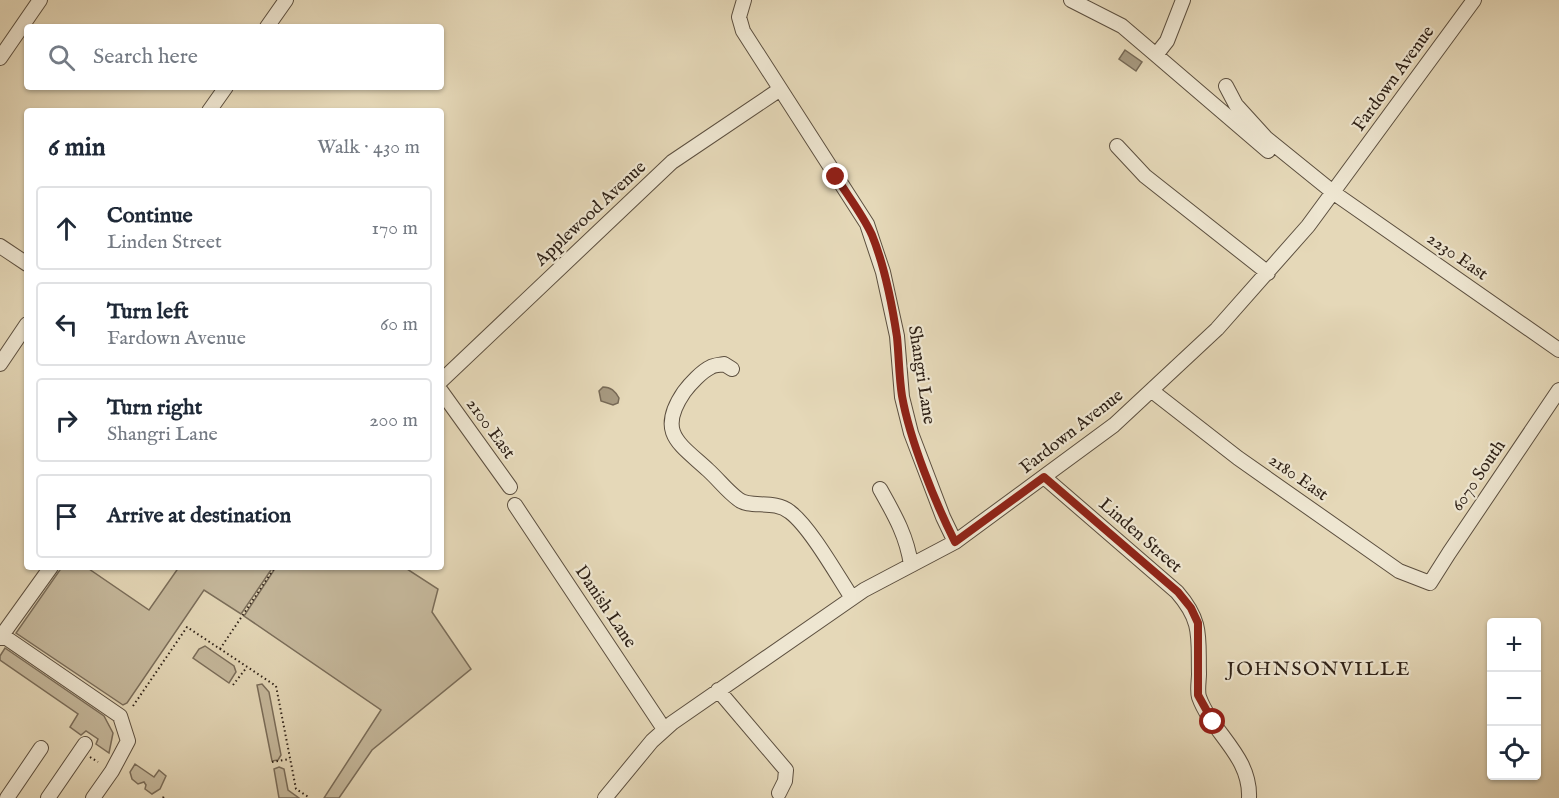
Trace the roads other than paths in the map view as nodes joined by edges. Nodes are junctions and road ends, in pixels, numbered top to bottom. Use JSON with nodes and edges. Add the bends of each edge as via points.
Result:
{"nodes":[{"id":1,"x":40,"y":0,"type":"edge"},
{"id":2,"x":286,"y":0,"type":"edge"},
{"id":3,"x":744,"y":0,"type":"edge"},
{"id":4,"x":1071,"y":0,"type":"edge"},
{"id":5,"x":1183,"y":0,"type":"edge"},
{"id":6,"x":1474,"y":0,"type":"edge"},
{"id":7,"x":269,"y":24,"type":"edge"},
{"id":8,"x":1156,"y":55,"type":"junction"},
{"id":9,"x":0,"y":58,"type":"edge"},
{"id":10,"x":1226,"y":86,"type":"dead end"},
{"id":11,"x":224,"y":90,"type":"edge"},
{"id":12,"x":779,"y":90,"type":"junction"},
{"id":13,"x":211,"y":108,"type":"edge"},
{"id":14,"x":1117,"y":146,"type":"dead end"},
{"id":15,"x":1331,"y":197,"type":"junction"},
{"id":16,"x":0,"y":246,"type":"edge"},
{"id":17,"x":24,"y":262,"type":"edge"},
{"id":18,"x":1268,"y":273,"type":"junction"},
{"id":19,"x":24,"y":328,"type":"edge"},
{"id":20,"x":1559,"y":350,"type":"edge"},
{"id":21,"x":0,"y":364,"type":"edge"},
{"id":22,"x":732,"y":369,"type":"dead end"},
{"id":23,"x":444,"y":378,"type":"edge"},
{"id":24,"x":1559,"y":390,"type":"edge"},
{"id":25,"x":1152,"y":391,"type":"junction"},
{"id":26,"x":444,"y":395,"type":"edge"},
{"id":27,"x":1044,"y":477,"type":"junction"},
{"id":28,"x":510,"y":487,"type":"dead end"},
{"id":29,"x":880,"y":489,"type":"dead end"},
{"id":30,"x":515,"y":505,"type":"dead end"},
{"id":31,"x":955,"y":542,"type":"junction"},
{"id":32,"x":911,"y":565,"type":"junction"},
{"id":33,"x":49,"y":570,"type":"edge"},
{"id":34,"x":1431,"y":584,"type":"joint"},
{"id":35,"x":852,"y":598,"type":"junction"},
{"id":36,"x":1,"y":637,"type":"edge"},
{"id":37,"x":718,"y":690,"type":"junction"},
{"id":38,"x":664,"y":729,"type":"junction"},
{"id":39,"x":85,"y":744,"type":"dead end"},
{"id":40,"x":41,"y":748,"type":"dead end"},
{"id":41,"x":779,"y":793,"type":"dead end"},
{"id":42,"x":8,"y":798,"type":"edge"},
{"id":43,"x":48,"y":798,"type":"edge"},
{"id":44,"x":93,"y":798,"type":"edge"},
{"id":45,"x":604,"y":798,"type":"edge"},
{"id":46,"x":1249,"y":798,"type":"edge"}],
"edges":[{"from":1,"to":9,"type":"street"},
{"from":2,"to":7,"type":"street"},
{"from":3,"to":12,"type":"street","name":"Shangri Lane","via":[[739,17],[742,31]]},
{"from":4,"to":8,"type":"street","via":[[1122,26]]},
{"from":5,"to":8,"type":"street","via":[[1167,41]]},
{"from":6,"to":15,"type":"street","name":"Fardown Avenue"},
{"from":8,"to":15,"type":"street","via":[[1225,116]]},
{"from":10,"to":15,"type":"street","via":[[1236,105],[1266,138]]},
{"from":11,"to":13,"type":"street"},
{"from":12,"to":23,"type":"street","name":"Applewood Avenue","via":[[672,162]]},
{"from":12,"to":31,"type":"street","name":"Shangri Lane","via":[[873,237],[897,336],[902,397]]},
{"from":14,"to":18,"type":"street","via":[[1145,176]]},
{"from":15,"to":18,"type":"street","name":"Fardown Avenue"},
{"from":15,"to":20,"type":"street","name":"2230 East"},
{"from":16,"to":17,"type":"street"},
{"from":18,"to":25,"type":"street","name":"Fardown Avenue"},
{"from":19,"to":21,"type":"street"},
{"from":22,"to":35,"type":"street","via":[[724,364],[711,366],[687,387],[676,404],[674,438],[740,502],[776,505],[795,516]]},
{"from":24,"to":34,"type":"street","name":"6070 South"},
{"from":25,"to":27,"type":"street","name":"Fardown Avenue"},
{"from":25,"to":34,"type":"street","name":"2180 East","via":[[1238,458],[1399,571]]},
{"from":26,"to":28,"type":"street","name":"2100 East"},
{"from":27,"to":31,"type":"street","name":"Fardown Avenue"},
{"from":27,"to":46,"type":"street","name":"Linden Street","via":[[1178,592],[1191,608],[1198,623],[1198,695],[1244,767]]},
{"from":29,"to":32,"type":"street","via":[[908,544]]},
{"from":30,"to":38,"type":"street","name":"Danish Lane"},
{"from":31,"to":32,"type":"street","name":"Fardown Avenue"},
{"from":32,"to":35,"type":"street","name":"Fardown Avenue"},
{"from":33,"to":36,"type":"street"},
{"from":35,"to":37,"type":"street","name":"Fardown Avenue"},
{"from":36,"to":44,"type":"street","via":[[120,716],[128,741]]},
{"from":37,"to":38,"type":"street","name":"Fardown Avenue"},
{"from":37,"to":41,"type":"street","via":[[786,770]]},
{"from":38,"to":45,"type":"street","name":"Fardown Avenue"},
{"from":39,"to":43,"type":"street"},
{"from":40,"to":42,"type":"street"}]}
